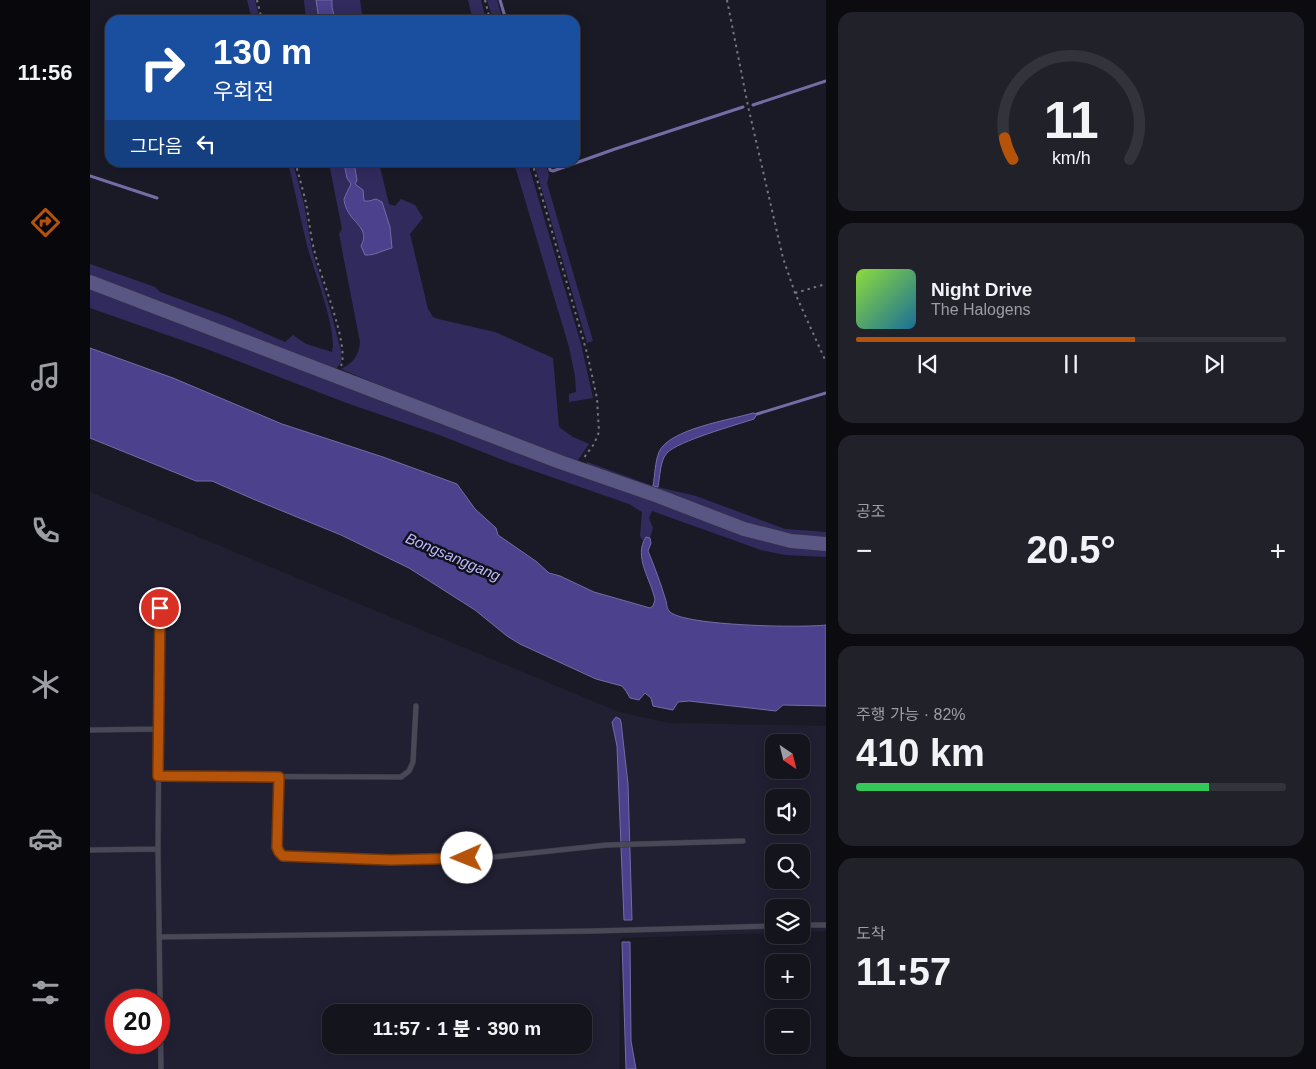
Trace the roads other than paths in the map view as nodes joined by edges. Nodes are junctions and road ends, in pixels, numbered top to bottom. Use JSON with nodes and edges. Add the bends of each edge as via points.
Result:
{"nodes":[{"id":1,"x":90,"y":282,"type":"edge"},
{"id":2,"x":826,"y":544,"type":"edge"},
{"id":3,"x":160,"y":608,"type":"dead end"},
{"id":4,"x":416,"y":706,"type":"dead end"},
{"id":5,"x":159,"y":729,"type":"junction"},
{"id":6,"x":90,"y":730,"type":"edge"},
{"id":7,"x":158,"y":776,"type":"junction"},
{"id":8,"x":279,"y":777,"type":"junction"},
{"id":9,"x":743,"y":840,"type":"dead end"},
{"id":10,"x":158,"y":849,"type":"junction"},
{"id":11,"x":90,"y":850,"type":"edge"},
{"id":12,"x":810,"y":925,"type":"edge"},
{"id":13,"x":826,"y":925,"type":"edge"},
{"id":14,"x":765,"y":926,"type":"edge"},
{"id":15,"x":159,"y":937,"type":"junction"},
{"id":16,"x":161,"y":1069,"type":"edge"}],
"edges":[{"from":1,"to":2,"type":"main road","via":[[744,528],[791,541]]},
{"from":3,"to":5,"type":"lane"},
{"from":4,"to":8,"type":"lane","via":[[413,762],[401,778]]},
{"from":5,"to":6,"type":"lane"},
{"from":5,"to":7,"type":"lane"},
{"from":7,"to":8,"type":"lane"},
{"from":7,"to":10,"type":"lane"},
{"from":8,"to":9,"type":"lane","via":[[277,847],[283,856],[391,860],[486,858],[607,845]]},
{"from":10,"to":11,"type":"lane"},
{"from":10,"to":15,"type":"lane"},
{"from":12,"to":13,"type":"lane"},
{"from":14,"to":15,"type":"lane"},
{"from":15,"to":16,"type":"lane"}]}
